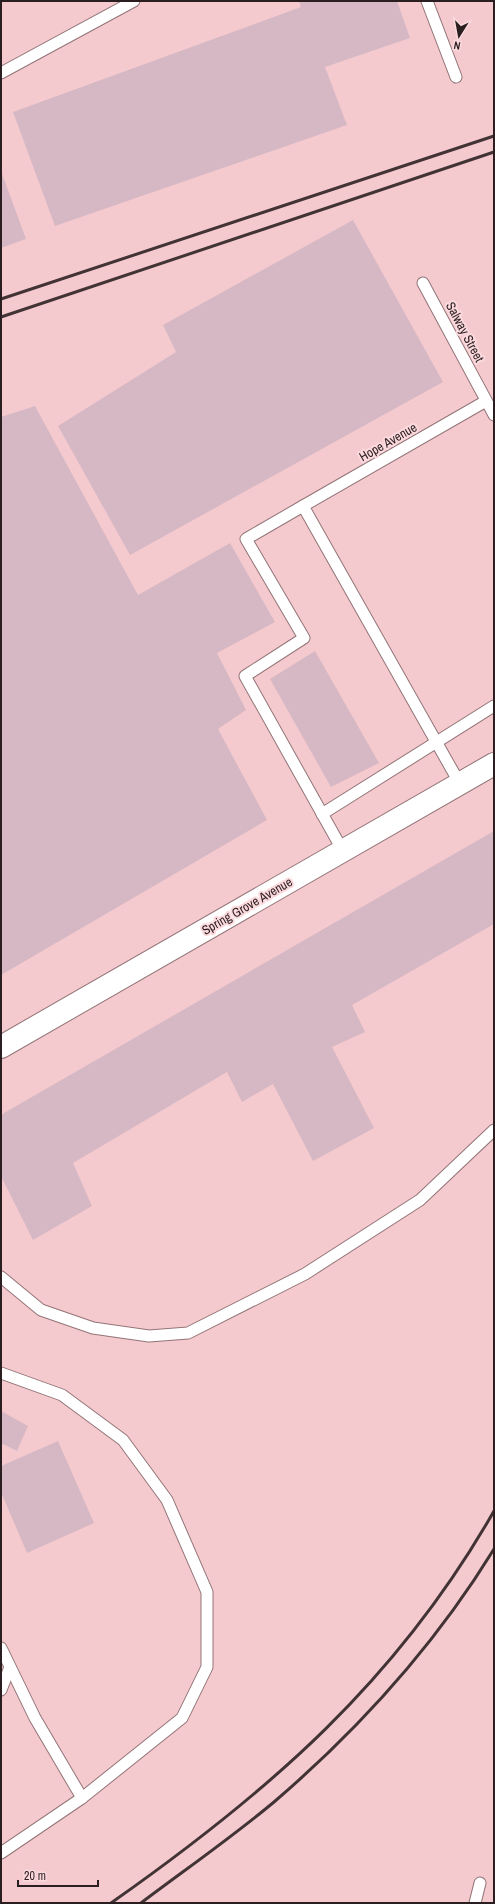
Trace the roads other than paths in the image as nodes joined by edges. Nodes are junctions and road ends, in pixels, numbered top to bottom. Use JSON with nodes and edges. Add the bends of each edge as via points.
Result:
{"nodes":[{"id":1,"x":134,"y":1,"type":"edge"},
{"id":2,"x":427,"y":1,"type":"edge"},
{"id":3,"x":1,"y":73,"type":"edge"},
{"id":4,"x":456,"y":77,"type":"dead end"},
{"id":5,"x":423,"y":283,"type":"dead end"},
{"id":6,"x":486,"y":401,"type":"junction"},
{"id":7,"x":494,"y":415,"type":"edge"},
{"id":8,"x":303,"y":506,"type":"junction"},
{"id":9,"x":494,"y":706,"type":"edge"},
{"id":10,"x":438,"y":742,"type":"junction"},
{"id":11,"x":494,"y":764,"type":"edge"},
{"id":12,"x":460,"y":784,"type":"junction"},
{"id":13,"x":322,"y":814,"type":"junction"},
{"id":14,"x":343,"y":851,"type":"junction"},
{"id":15,"x":1,"y":1047,"type":"edge"},
{"id":16,"x":494,"y":1130,"type":"edge"},
{"id":17,"x":1,"y":1277,"type":"edge"},
{"id":18,"x":1,"y":1373,"type":"edge"},
{"id":19,"x":1,"y":1648,"type":"edge"},
{"id":20,"x":10,"y":1667,"type":"junction"},
{"id":21,"x":1,"y":1690,"type":"edge"},
{"id":22,"x":82,"y":1798,"type":"junction"},
{"id":23,"x":1,"y":1852,"type":"edge"},
{"id":24,"x":480,"y":1883,"type":"dead end"},
{"id":25,"x":475,"y":1903,"type":"edge"}],
"edges":[{"from":1,"to":3,"type":"lane"},
{"from":2,"to":4,"type":"lane"},
{"from":5,"to":6,"type":"lane","name":"Salway Street"},
{"from":6,"to":7,"type":"lane","name":"Salway Street"},
{"from":6,"to":8,"type":"lane","name":"Hope Avenue"},
{"from":8,"to":10,"type":"lane"},
{"from":8,"to":13,"type":"lane","name":"Hope Avenue","via":[[246,539],[304,638],[245,676]]},
{"from":9,"to":10,"type":"lane"},
{"from":10,"to":12,"type":"lane"},
{"from":10,"to":13,"type":"lane"},
{"from":11,"to":12,"type":"main road","name":"Spring Grove Avenue"},
{"from":12,"to":14,"type":"main road","name":"Spring Grove Avenue"},
{"from":13,"to":14,"type":"lane"},
{"from":14,"to":15,"type":"main road","name":"Spring Grove Avenue"},
{"from":16,"to":17,"type":"lane","via":[[420,1200],[305,1274],[188,1333],[149,1336],[93,1328],[40,1310]]},
{"from":18,"to":22,"type":"lane","via":[[62,1395],[124,1440],[167,1500],[207,1592],[207,1667],[182,1718]]},
{"from":19,"to":20,"type":"lane"},
{"from":20,"to":21,"type":"lane"},
{"from":20,"to":22,"type":"lane","via":[[35,1718]]},
{"from":22,"to":23,"type":"lane"},
{"from":24,"to":25,"type":"lane"}]}
